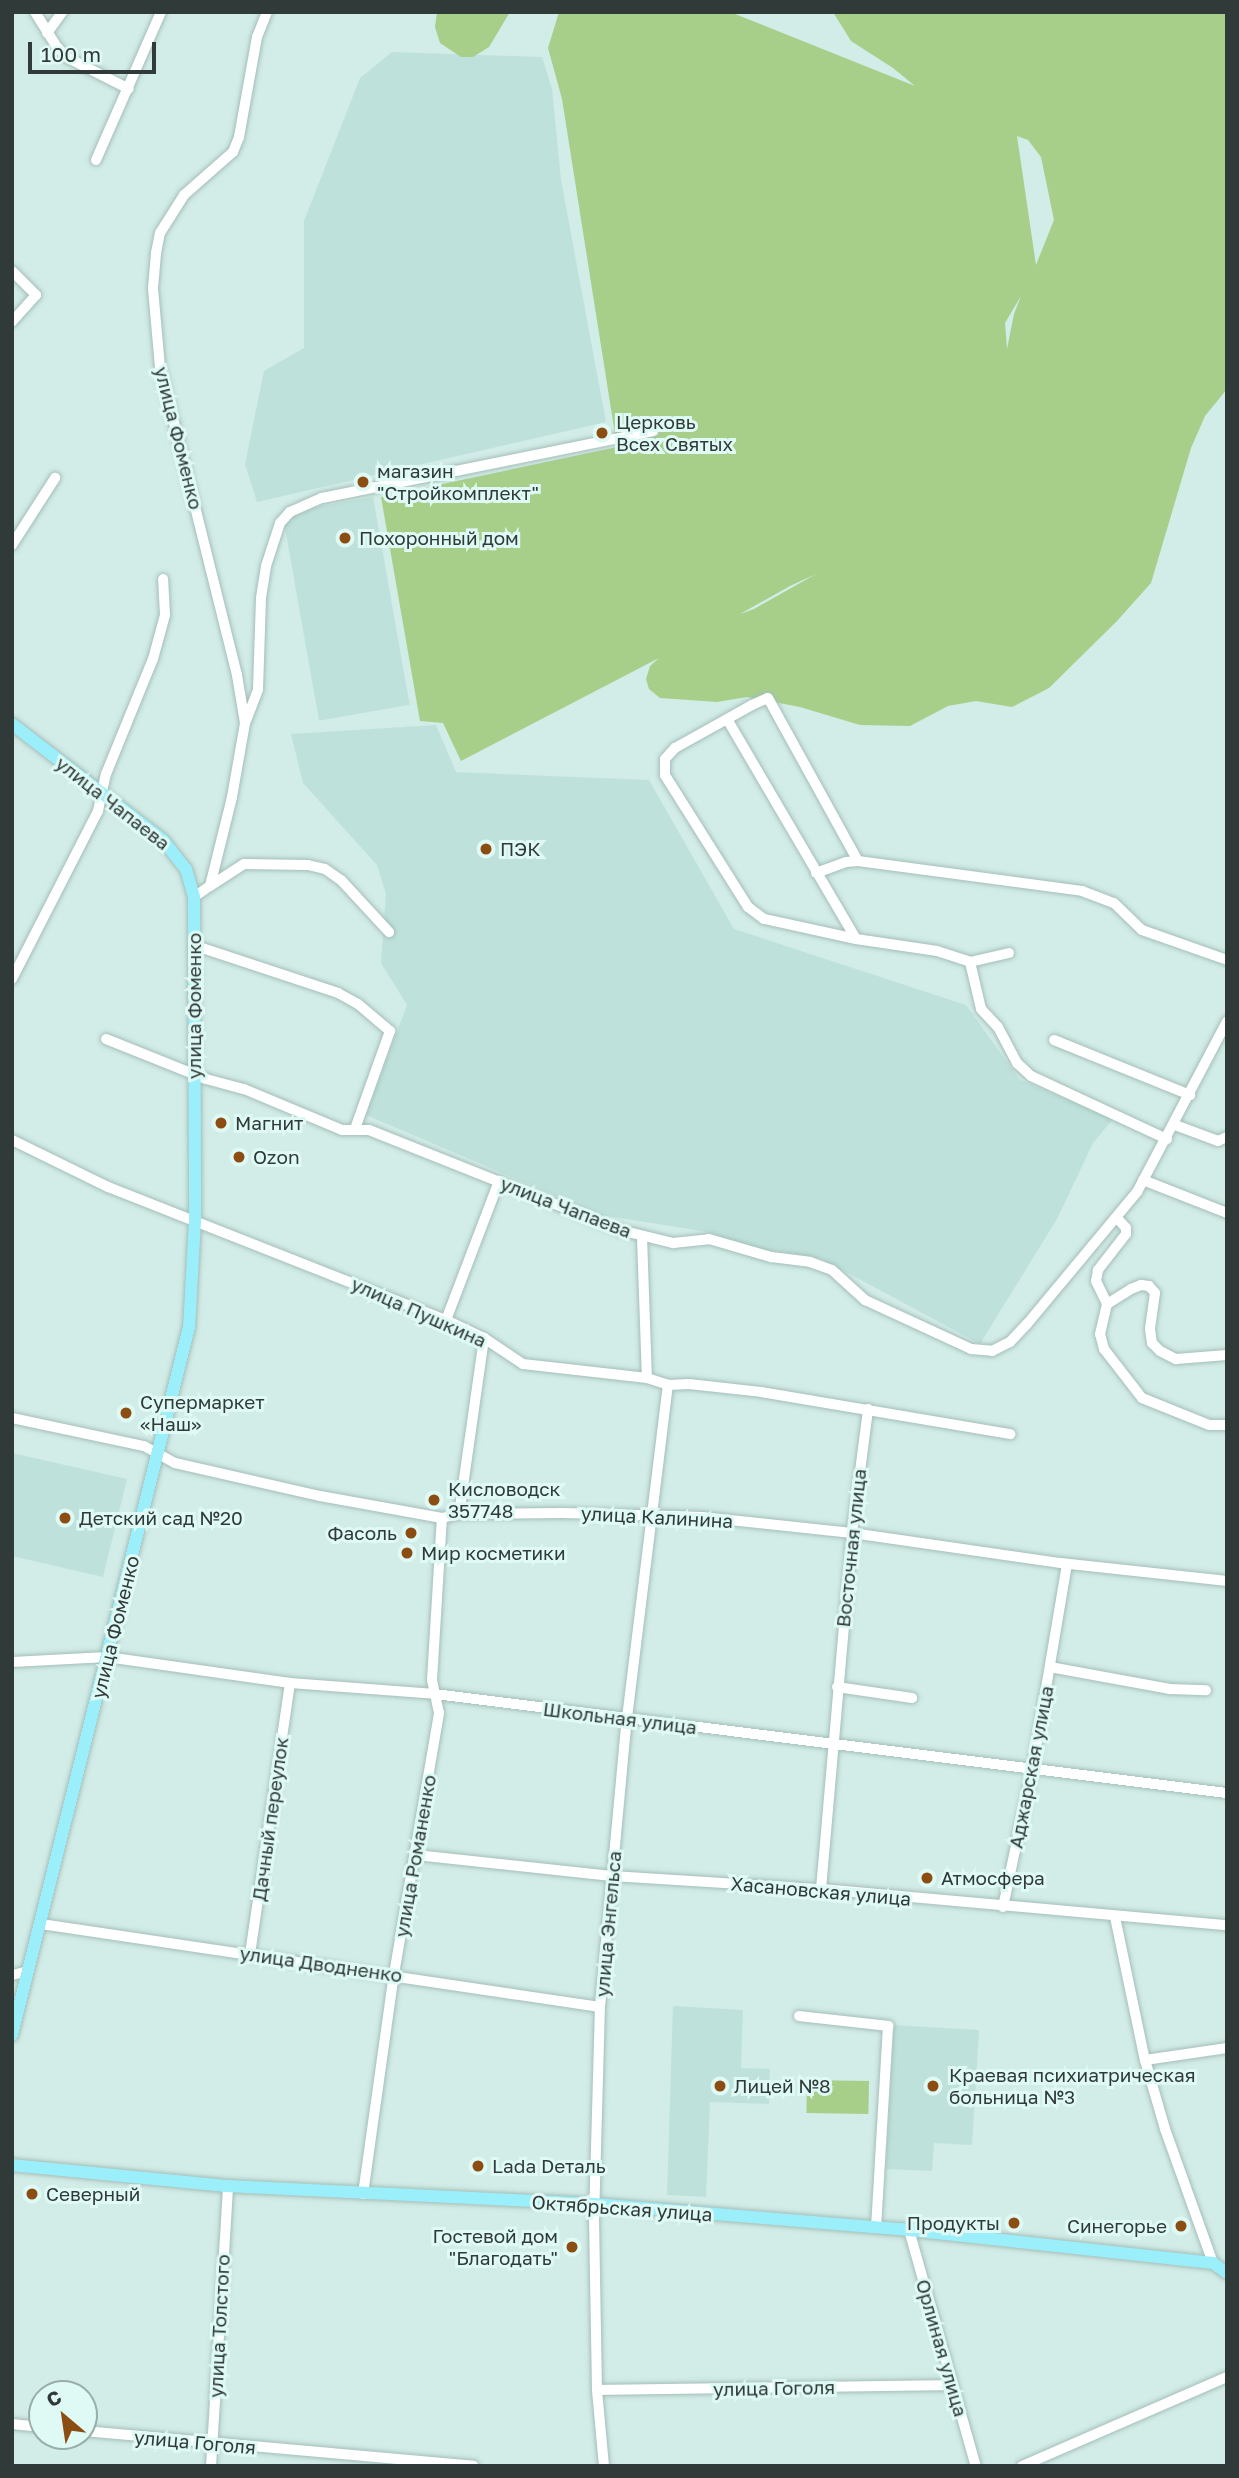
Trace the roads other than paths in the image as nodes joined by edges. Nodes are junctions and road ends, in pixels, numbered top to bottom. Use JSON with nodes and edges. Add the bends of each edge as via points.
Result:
{"nodes":[{"id":1,"x":35,"y":12,"type":"edge"},
{"id":2,"x":62,"y":12,"type":"edge"},
{"id":3,"x":161,"y":12,"type":"edge"},
{"id":4,"x":267,"y":12,"type":"edge"},
{"id":5,"x":47,"y":33,"type":"junction"},
{"id":6,"x":129,"y":89,"type":"junction"},
{"id":7,"x":96,"y":160,"type":"dead end"},
{"id":8,"x":12,"y":271,"type":"edge"},
{"id":9,"x":12,"y":321,"type":"edge"},
{"id":10,"x":653,"y":431,"type":"dead end"},
{"id":11,"x":55,"y":478,"type":"dead end"},
{"id":12,"x":12,"y":545,"type":"edge"},
{"id":13,"x":163,"y":579,"type":"dead end"},
{"id":14,"x":727,"y":719,"type":"junction"},
{"id":15,"x":245,"y":723,"type":"junction"},
{"id":16,"x":12,"y":724,"type":"edge"},
{"id":17,"x":102,"y":792,"type":"junction"},
{"id":18,"x":858,"y":861,"type":"junction"},
{"id":19,"x":816,"y":873,"type":"junction"},
{"id":20,"x":209,"y":886,"type":"junction"},
{"id":21,"x":194,"y":897,"type":"junction"},
{"id":22,"x":389,"y":932,"type":"dead end"},
{"id":23,"x":856,"y":939,"type":"junction"},
{"id":24,"x":193,"y":945,"type":"junction"},
{"id":25,"x":1009,"y":953,"type":"dead end"},
{"id":26,"x":1227,"y":960,"type":"edge"},
{"id":27,"x":970,"y":962,"type":"junction"},
{"id":28,"x":12,"y":979,"type":"edge"},
{"id":29,"x":1227,"y":1021,"type":"edge"},
{"id":30,"x":106,"y":1039,"type":"dead end"},
{"id":31,"x":1054,"y":1040,"type":"dead end"},
{"id":32,"x":193,"y":1074,"type":"junction"},
{"id":33,"x":1190,"y":1095,"type":"junction"},
{"id":34,"x":1175,"y":1125,"type":"junction"},
{"id":35,"x":355,"y":1129,"type":"junction"},
{"id":36,"x":1227,"y":1137,"type":"edge"},
{"id":37,"x":1167,"y":1139,"type":"junction"},
{"id":38,"x":12,"y":1140,"type":"edge"},
{"id":39,"x":499,"y":1181,"type":"junction"},
{"id":40,"x":1143,"y":1181,"type":"junction"},
{"id":41,"x":1227,"y":1213,"type":"edge"},
{"id":42,"x":1117,"y":1218,"type":"junction"},
{"id":43,"x":195,"y":1221,"type":"junction"},
{"id":44,"x":642,"y":1237,"type":"junction"},
{"id":45,"x":1107,"y":1304,"type":"junction"},
{"id":46,"x":446,"y":1320,"type":"junction"},
{"id":47,"x":484,"y":1338,"type":"junction"},
{"id":48,"x":1227,"y":1355,"type":"edge"},
{"id":49,"x":647,"y":1378,"type":"junction"},
{"id":50,"x":668,"y":1385,"type":"junction"},
{"id":51,"x":868,"y":1409,"type":"junction"},
{"id":52,"x":12,"y":1418,"type":"edge"},
{"id":53,"x":1227,"y":1425,"type":"edge"},
{"id":54,"x":1010,"y":1434,"type":"dead end"},
{"id":55,"x":159,"y":1455,"type":"junction"},
{"id":56,"x":459,"y":1514,"type":"junction"},
{"id":57,"x":652,"y":1514,"type":"junction"},
{"id":58,"x":442,"y":1518,"type":"junction"},
{"id":59,"x":852,"y":1533,"type":"junction"},
{"id":60,"x":1067,"y":1564,"type":"junction"},
{"id":61,"x":1227,"y":1581,"type":"edge"},
{"id":62,"x":107,"y":1657,"type":"junction"},
{"id":63,"x":12,"y":1662,"type":"edge"},
{"id":64,"x":1050,"y":1667,"type":"junction"},
{"id":65,"x":290,"y":1683,"type":"junction"},
{"id":66,"x":837,"y":1687,"type":"junction"},
{"id":67,"x":1206,"y":1690,"type":"dead end"},
{"id":68,"x":435,"y":1694,"type":"junction"},
{"id":69,"x":912,"y":1698,"type":"dead end"},
{"id":70,"x":627,"y":1718,"type":"junction"},
{"id":71,"x":831,"y":1745,"type":"junction"},
{"id":72,"x":1032,"y":1771,"type":"junction"},
{"id":73,"x":1227,"y":1793,"type":"edge"},
{"id":74,"x":416,"y":1855,"type":"junction"},
{"id":75,"x":612,"y":1876,"type":"junction"},
{"id":76,"x":821,"y":1889,"type":"junction"},
{"id":77,"x":1003,"y":1907,"type":"junction"},
{"id":78,"x":1115,"y":1917,"type":"junction"},
{"id":79,"x":41,"y":1924,"type":"junction"},
{"id":80,"x":1227,"y":1925,"type":"edge"},
{"id":81,"x":250,"y":1955,"type":"junction"},
{"id":82,"x":29,"y":1971,"type":"junction"},
{"id":83,"x":12,"y":1975,"type":"edge"},
{"id":84,"x":394,"y":1975,"type":"junction"},
{"id":85,"x":600,"y":2007,"type":"junction"},
{"id":86,"x":799,"y":2016,"type":"dead end"},
{"id":87,"x":12,"y":2035,"type":"edge"},
{"id":88,"x":1227,"y":2048,"type":"edge"},
{"id":89,"x":1145,"y":2060,"type":"junction"},
{"id":90,"x":12,"y":2165,"type":"edge"},
{"id":91,"x":228,"y":2186,"type":"junction"},
{"id":92,"x":363,"y":2194,"type":"junction"},
{"id":93,"x":594,"y":2204,"type":"junction"},
{"id":94,"x":876,"y":2227,"type":"junction"},
{"id":95,"x":909,"y":2230,"type":"junction"},
{"id":96,"x":1213,"y":2263,"type":"junction"},
{"id":97,"x":1227,"y":2273,"type":"edge"},
{"id":98,"x":1227,"y":2377,"type":"edge"},
{"id":99,"x":952,"y":2385,"type":"junction"},
{"id":100,"x":597,"y":2390,"type":"junction"},
{"id":101,"x":98,"y":2432,"type":"edge"},
{"id":102,"x":212,"y":2444,"type":"junction"},
{"id":103,"x":211,"y":2466,"type":"edge"},
{"id":104,"x":473,"y":2466,"type":"edge"},
{"id":105,"x":604,"y":2466,"type":"edge"},
{"id":106,"x":976,"y":2466,"type":"edge"},
{"id":107,"x":1022,"y":2466,"type":"edge"}],
"edges":[{"from":1,"to":5,"type":"street"},
{"from":2,"to":5,"type":"street"},
{"from":3,"to":6,"type":"street"},
{"from":4,"to":15,"type":"street","name":"улица Фоменко","via":[[257,37],[233,152],[184,195],[170,214],[158,243],[153,288],[160,367]]},
{"from":5,"to":6,"type":"street","via":[[68,58]]},
{"from":6,"to":7,"type":"street"},
{"from":8,"to":9,"type":"street","via":[[36,295]]},
{"from":10,"to":15,"type":"street","via":[[322,498],[289,512],[280,523],[266,566],[258,689]]},
{"from":11,"to":12,"type":"street"},
{"from":13,"to":17,"type":"street","via":[[165,615],[153,659]]},
{"from":14,"to":18,"type":"street","via":[[768,698]]},
{"from":14,"to":19,"type":"street"},
{"from":14,"to":23,"type":"street","via":[[675,748],[665,759],[665,775],[748,907],[764,919]]},
{"from":15,"to":20,"type":"street","name":"улица Фоменко"},
{"from":16,"to":17,"type":"main road","name":"улица Чапаева"},
{"from":17,"to":21,"type":"main road","name":"улица Чапаева","via":[[176,852]]},
{"from":17,"to":28,"type":"street","via":[[95,816]]},
{"from":18,"to":19,"type":"street"},
{"from":18,"to":26,"type":"street","via":[[1082,891],[1114,903],[1142,930]]},
{"from":19,"to":23,"type":"street"},
{"from":20,"to":21,"type":"street"},
{"from":20,"to":22,"type":"street","via":[[244,863],[325,869]]},
{"from":21,"to":24,"type":"main road","name":"улица Фоменко"},
{"from":23,"to":27,"type":"street","via":[[937,951]]},
{"from":24,"to":32,"type":"main road","name":"улица Фоменко"},
{"from":24,"to":35,"type":"street","via":[[338,993],[390,1031]]},
{"from":25,"to":27,"type":"street"},
{"from":27,"to":37,"type":"street","via":[[981,1009],[1031,1076]]},
{"from":29,"to":33,"type":"street","name":"улица Чапаева"},
{"from":30,"to":32,"type":"street","name":"улица Чапаева"},
{"from":31,"to":33,"type":"street"},
{"from":32,"to":35,"type":"street","name":"улица Чапаева","via":[[342,1130]]},
{"from":32,"to":43,"type":"main road","name":"улица Фоменко"},
{"from":33,"to":34,"type":"street","name":"улица Чапаева"},
{"from":34,"to":36,"type":"street","via":[[1218,1141]]},
{"from":34,"to":37,"type":"street","name":"улица Чапаева"},
{"from":35,"to":39,"type":"street","name":"улица Чапаева","via":[[369,1130]]},
{"from":37,"to":40,"type":"street","name":"улица Чапаева"},
{"from":38,"to":43,"type":"street","name":"улица Пушкина","via":[[108,1187]]},
{"from":39,"to":44,"type":"street","name":"улица Чапаева"},
{"from":39,"to":46,"type":"street"},
{"from":40,"to":41,"type":"street"},
{"from":40,"to":42,"type":"street","name":"улица Чапаева"},
{"from":42,"to":44,"type":"street","name":"улица Чапаева","via":[[1027,1324],[992,1352],[971,1349],[865,1300],[832,1270],[810,1262],[771,1257],[709,1239],[673,1243]]},
{"from":42,"to":45,"type":"street","via":[[1126,1234],[1098,1270],[1096,1281]]},
{"from":43,"to":46,"type":"street","name":"улица Пушкина"},
{"from":43,"to":55,"type":"main road","name":"улица Фоменко","via":[[189,1327]]},
{"from":44,"to":49,"type":"street"},
{"from":45,"to":48,"type":"street","via":[[1131,1289],[1149,1286],[1155,1293],[1152,1343],[1160,1351],[1176,1359]]},
{"from":45,"to":53,"type":"street","via":[[1100,1334],[1104,1349],[1142,1398],[1209,1426]]},
{"from":46,"to":47,"type":"street","name":"улица Пушкина"},
{"from":47,"to":49,"type":"street","name":"улица Пушкина","via":[[523,1364]]},
{"from":47,"to":56,"type":"street"},
{"from":49,"to":50,"type":"street","name":"улица Пушкина"},
{"from":50,"to":51,"type":"street","name":"улица Пушкина","via":[[761,1392]]},
{"from":50,"to":57,"type":"street","name":"улица Энгельса"},
{"from":51,"to":54,"type":"street","name":"улица Пушкина"},
{"from":51,"to":59,"type":"street","name":"Восточная улица"},
{"from":52,"to":55,"type":"street","name":"улица Калинина","via":[[144,1446]]},
{"from":55,"to":58,"type":"street","name":"улица Калинина","via":[[174,1463],[320,1496]]},
{"from":55,"to":62,"type":"main road","name":"улица Фоменко"},
{"from":56,"to":57,"type":"street","name":"улица Калинина"},
{"from":56,"to":58,"type":"street","name":"улица Калинина"},
{"from":57,"to":59,"type":"street","name":"улица Калинина"},
{"from":57,"to":70,"type":"street","name":"улица Энгельса"},
{"from":58,"to":68,"type":"street","name":"улица Романенко","via":[[432,1680]]},
{"from":59,"to":60,"type":"street","name":"улица Калинина"},
{"from":59,"to":66,"type":"street","name":"Восточная улица"},
{"from":60,"to":61,"type":"street","name":"улица Калинина"},
{"from":60,"to":64,"type":"street","name":"Аджарская улица"},
{"from":62,"to":63,"type":"street","name":"Школьная улица"},
{"from":62,"to":65,"type":"street","name":"Школьная улица"},
{"from":62,"to":79,"type":"main road","name":"улица Фоменко"},
{"from":64,"to":67,"type":"street","name":"Аджарская улица","via":[[1170,1689]]},
{"from":64,"to":72,"type":"street","name":"Аджарская улица"},
{"from":65,"to":68,"type":"street","name":"Школьная улица"},
{"from":65,"to":81,"type":"street","name":"Дачный переулок"},
{"from":66,"to":69,"type":"street"},
{"from":66,"to":71,"type":"street","name":"Восточная улица"},
{"from":68,"to":70,"type":"street","name":"Школьная улица"},
{"from":68,"to":74,"type":"street","name":"улица Романенко","via":[[439,1713]]},
{"from":70,"to":71,"type":"street","name":"Школьная улица"},
{"from":70,"to":75,"type":"street","name":"улица Энгельса"},
{"from":71,"to":72,"type":"street","name":"Школьная улица"},
{"from":71,"to":76,"type":"street","name":"Восточная улица"},
{"from":72,"to":73,"type":"street","name":"Школьная улица"},
{"from":72,"to":77,"type":"street","name":"Аджарская улица"},
{"from":74,"to":75,"type":"street","name":"Хасановская улица"},
{"from":74,"to":84,"type":"street","name":"улица Романенко"},
{"from":75,"to":76,"type":"street","name":"Хасановская улица"},
{"from":75,"to":85,"type":"street","name":"улица Энгельса"},
{"from":76,"to":77,"type":"street","name":"Хасановская улица"},
{"from":77,"to":78,"type":"street","name":"Хасановская улица"},
{"from":78,"to":80,"type":"street","name":"Хасановская улица"},
{"from":78,"to":89,"type":"street"},
{"from":79,"to":81,"type":"street","name":"улица Дводненко"},
{"from":79,"to":82,"type":"main road","name":"улица Фоменко"},
{"from":81,"to":84,"type":"street","name":"улица Дводненко"},
{"from":82,"to":83,"type":"street"},
{"from":82,"to":87,"type":"main road","name":"улица Фоменко"},
{"from":84,"to":85,"type":"street","name":"улица Дводненко"},
{"from":84,"to":92,"type":"street","name":"улица Романенко"},
{"from":85,"to":93,"type":"street","name":"улица Энгельса"},
{"from":86,"to":94,"type":"street","via":[[888,2026]]},
{"from":88,"to":89,"type":"street"},
{"from":89,"to":96,"type":"street"},
{"from":90,"to":91,"type":"main road","name":"Октябрьская улица"},
{"from":91,"to":92,"type":"main road","name":"Октябрьская улица"},
{"from":91,"to":102,"type":"street","name":"улица Толстого"},
{"from":92,"to":93,"type":"main road","name":"Октябрьская улица"},
{"from":93,"to":94,"type":"main road","name":"Октябрьская улица"},
{"from":93,"to":100,"type":"street","name":"улица Энгельса"},
{"from":94,"to":95,"type":"main road","name":"Октябрьская улица"},
{"from":95,"to":96,"type":"main road","name":"Октябрьская улица"},
{"from":95,"to":99,"type":"street","name":"Орлиная улица"},
{"from":96,"to":97,"type":"main road","name":"Октябрьская улица"},
{"from":98,"to":107,"type":"street"},
{"from":99,"to":100,"type":"street","name":"улица Гоголя"},
{"from":99,"to":106,"type":"street","name":"Орлиная улица"},
{"from":100,"to":105,"type":"street","name":"улица Энгельса"},
{"from":101,"to":102,"type":"street","name":"улица Гоголя"},
{"from":102,"to":103,"type":"street","name":"улица Толстого"},
{"from":102,"to":104,"type":"street","name":"улица Гоголя"}]}
